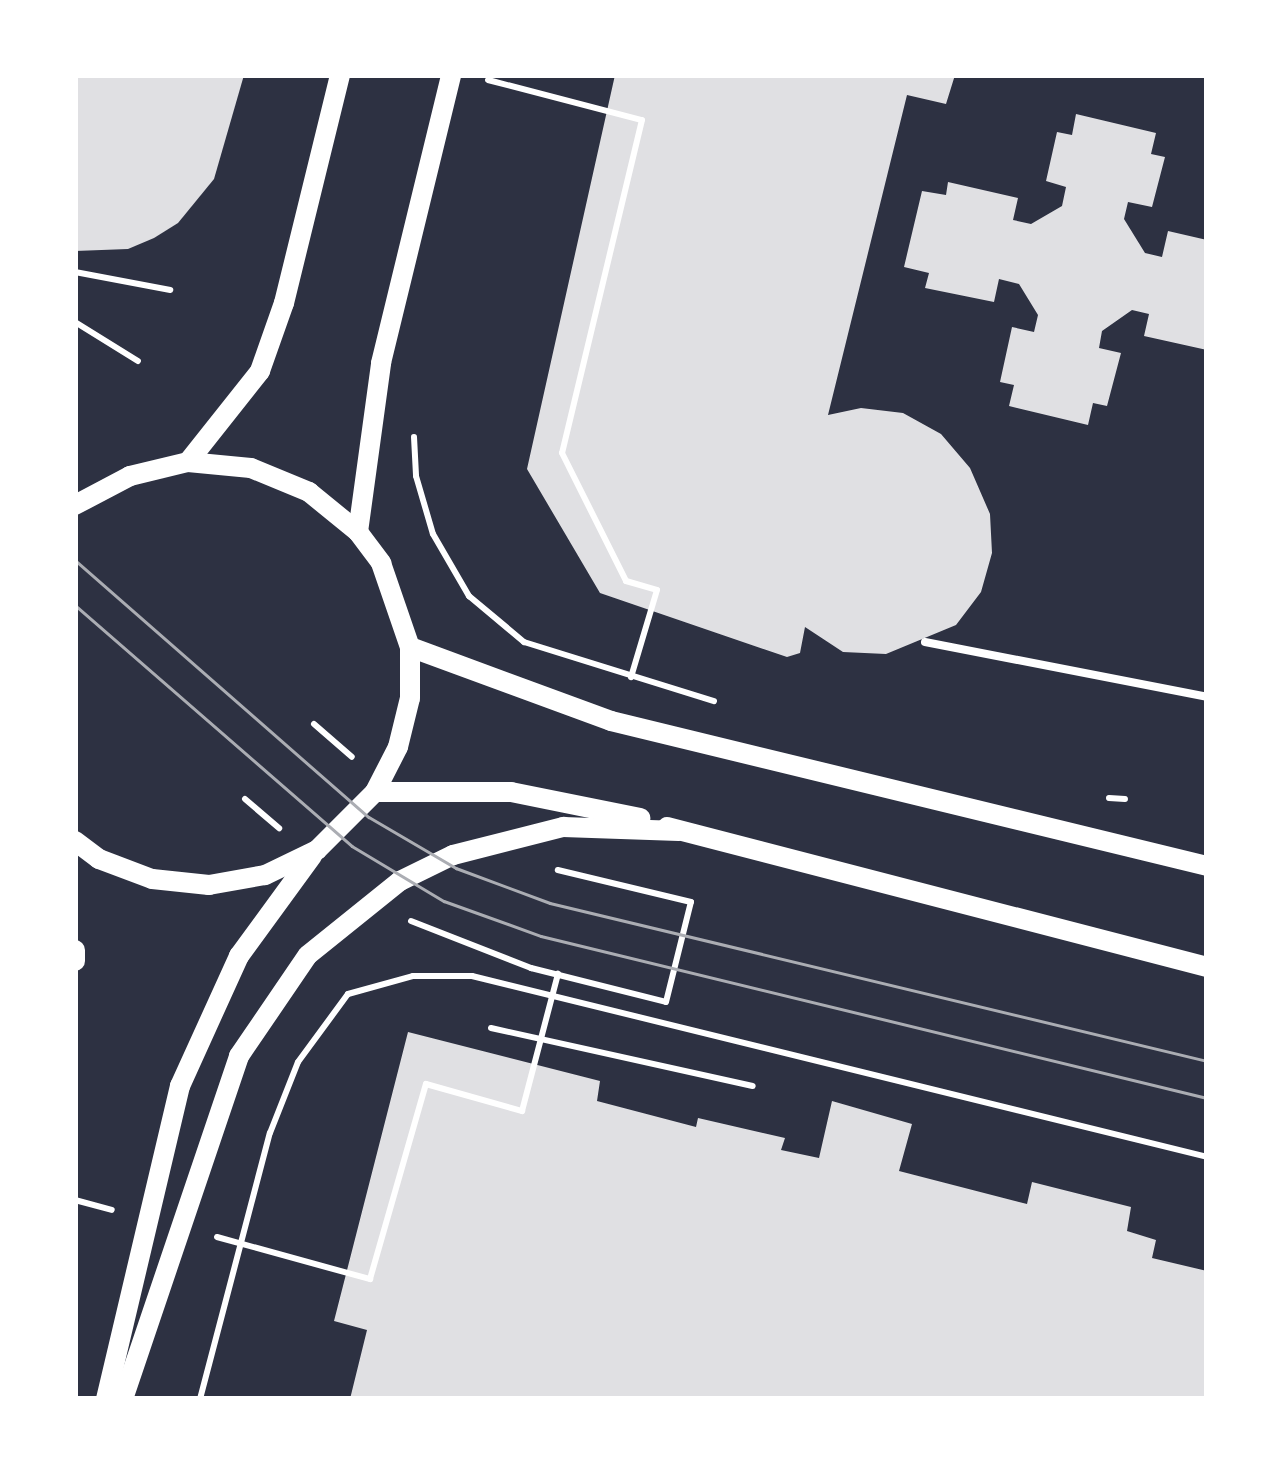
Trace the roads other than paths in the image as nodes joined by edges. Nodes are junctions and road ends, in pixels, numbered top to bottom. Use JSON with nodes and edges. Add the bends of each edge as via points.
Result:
{"nodes":[{"id":1,"x":340,"y":75,"type":"edge"},
{"id":2,"x":451,"y":75,"type":"edge"},
{"id":3,"x":188,"y":462,"type":"junction"},
{"id":4,"x":75,"y":505,"type":"edge"},
{"id":5,"x":358,"y":532,"type":"junction"},
{"id":6,"x":925,"y":642,"type":"dead end"},
{"id":7,"x":410,"y":647,"type":"junction"},
{"id":8,"x":1207,"y":698,"type":"edge"},
{"id":9,"x":375,"y":792,"type":"junction"},
{"id":10,"x":679,"y":830,"type":"junction"},
{"id":11,"x":75,"y":841,"type":"edge"},
{"id":12,"x":316,"y":850,"type":"junction"},
{"id":13,"x":1207,"y":866,"type":"edge"},
{"id":14,"x":75,"y":950,"type":"edge"},
{"id":15,"x":75,"y":961,"type":"edge"},
{"id":16,"x":1207,"y":967,"type":"edge"},
{"id":17,"x":106,"y":1399,"type":"edge"},
{"id":18,"x":124,"y":1399,"type":"edge"}],
"edges":[{"from":1,"to":3,"type":"main road","via":[[284,303],[260,371]]},
{"from":2,"to":5,"type":"main road","via":[[381,364]]},
{"from":3,"to":4,"type":"main road","via":[[130,476]]},
{"from":3,"to":5,"type":"main road","via":[[250,468],[310,492]]},
{"from":5,"to":7,"type":"main road","via":[[399,604]]},
{"from":6,"to":8,"type":"lane"},
{"from":7,"to":9,"type":"main road","via":[[410,698],[398,747]]},
{"from":7,"to":13,"type":"main road","via":[[611,721]]},
{"from":9,"to":10,"type":"main road","via":[[511,792]]},
{"from":9,"to":12,"type":"main road"},
{"from":10,"to":16,"type":"main road"},
{"from":10,"to":18,"type":"main road","via":[[563,827],[452,855],[400,880],[308,956],[239,1056]]},
{"from":11,"to":12,"type":"main road","via":[[99,859],[152,879],[209,885],[265,875]]},
{"from":12,"to":17,"type":"main road","via":[[240,956],[180,1086]]},
{"from":14,"to":15,"type":"main road"}]}
